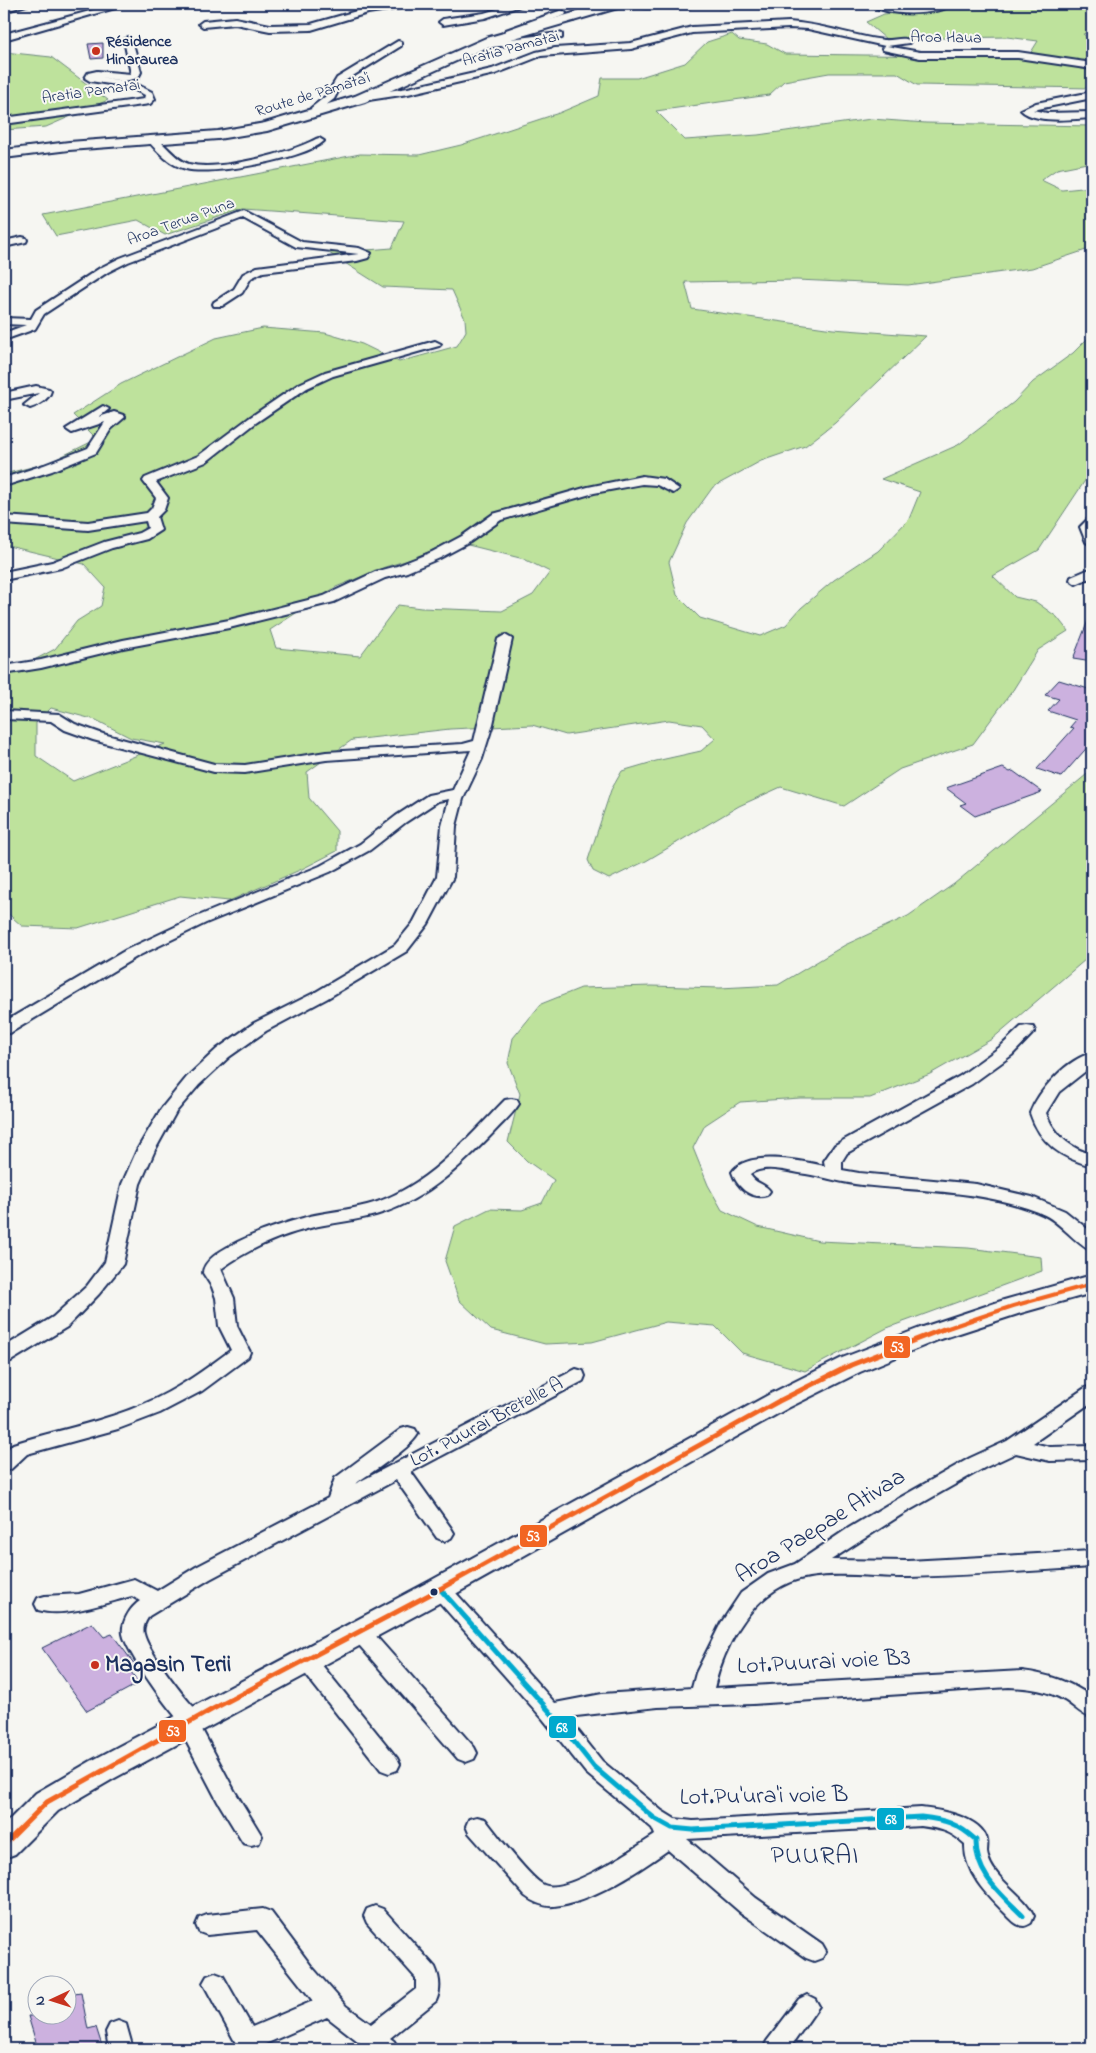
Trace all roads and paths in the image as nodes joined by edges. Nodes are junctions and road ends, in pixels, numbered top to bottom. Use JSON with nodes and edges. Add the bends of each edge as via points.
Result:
{"nodes":[{"id":1,"x":25,"y":4,"type":"edge"},
{"id":2,"x":125,"y":4,"type":"edge"},
{"id":3,"x":408,"y":4,"type":"edge"},
{"id":4,"x":522,"y":4,"type":"edge"},
{"id":5,"x":593,"y":4,"type":"edge"},
{"id":6,"x":617,"y":4,"type":"edge"},
{"id":7,"x":642,"y":4,"type":"edge"},
{"id":8,"x":662,"y":4,"type":"edge"},
{"id":9,"x":690,"y":4,"type":"edge"},
{"id":10,"x":875,"y":4,"type":"edge"},
{"id":11,"x":949,"y":4,"type":"edge"},
{"id":12,"x":4,"y":9,"type":"edge"},
{"id":13,"x":566,"y":16,"type":"junction"},
{"id":14,"x":443,"y":22,"type":"dead end"},
{"id":15,"x":203,"y":24,"type":"dead end"},
{"id":16,"x":530,"y":33,"type":"dead end"},
{"id":17,"x":559,"y":36,"type":"dead end"},
{"id":18,"x":4,"y":37,"type":"edge"},
{"id":19,"x":128,"y":40,"type":"dead end"},
{"id":20,"x":875,"y":41,"type":"junction"},
{"id":21,"x":906,"y":42,"type":"dead end"},
{"id":22,"x":398,"y":44,"type":"dead end"},
{"id":23,"x":481,"y":46,"type":"junction"},
{"id":24,"x":1092,"y":66,"type":"edge"},
{"id":25,"x":1092,"y":95,"type":"edge"},
{"id":26,"x":362,"y":98,"type":"junction"},
{"id":27,"x":316,"y":113,"type":"junction"},
{"id":28,"x":1092,"y":115,"type":"edge"},
{"id":29,"x":4,"y":121,"type":"edge"},
{"id":30,"x":152,"y":140,"type":"junction"},
{"id":31,"x":319,"y":141,"type":"dead end"},
{"id":32,"x":4,"y":154,"type":"edge"},
{"id":33,"x":22,"y":240,"type":"dead end"},
{"id":34,"x":4,"y":244,"type":"edge"},
{"id":35,"x":218,"y":304,"type":"dead end"},
{"id":36,"x":4,"y":321,"type":"edge"},
{"id":37,"x":34,"y":322,"type":"junction"},
{"id":38,"x":4,"y":337,"type":"edge"},
{"id":39,"x":435,"y":344,"type":"dead end"},
{"id":40,"x":4,"y":397,"type":"edge"},
{"id":41,"x":30,"y":405,"type":"dead end"},
{"id":42,"x":103,"y":409,"type":"dead end"},
{"id":43,"x":4,"y":482,"type":"edge"},
{"id":44,"x":673,"y":489,"type":"dead end"},
{"id":45,"x":152,"y":516,"type":"junction"},
{"id":46,"x":4,"y":520,"type":"edge"},
{"id":47,"x":1092,"y":522,"type":"edge"},
{"id":48,"x":1092,"y":542,"type":"edge"},
{"id":49,"x":1092,"y":572,"type":"edge"},
{"id":50,"x":4,"y":576,"type":"edge"},
{"id":51,"x":1076,"y":580,"type":"dead end"},
{"id":52,"x":505,"y":639,"type":"dead end"},
{"id":53,"x":4,"y":670,"type":"edge"},
{"id":54,"x":4,"y":715,"type":"edge"},
{"id":55,"x":478,"y":744,"type":"junction"},
{"id":56,"x":459,"y":793,"type":"junction"},
{"id":57,"x":4,"y":1029,"type":"edge"},
{"id":58,"x":1027,"y":1031,"type":"dead end"},
{"id":59,"x":1092,"y":1058,"type":"edge"},
{"id":60,"x":511,"y":1104,"type":"dead end"},
{"id":61,"x":1092,"y":1160,"type":"edge"},
{"id":62,"x":834,"y":1173,"type":"junction"},
{"id":63,"x":761,"y":1191,"type":"dead end"},
{"id":64,"x":363,"y":1223,"type":"dead end"},
{"id":65,"x":300,"y":1225,"type":"junction"},
{"id":66,"x":1092,"y":1245,"type":"edge"},
{"id":67,"x":1092,"y":1284,"type":"edge"},
{"id":68,"x":4,"y":1356,"type":"edge"},
{"id":69,"x":576,"y":1376,"type":"dead end"},
{"id":70,"x":1092,"y":1393,"type":"edge"},
{"id":71,"x":408,"y":1434,"type":"dead end"},
{"id":72,"x":1014,"y":1446,"type":"junction"},
{"id":73,"x":1092,"y":1453,"type":"edge"},
{"id":74,"x":4,"y":1464,"type":"edge"},
{"id":75,"x":399,"y":1470,"type":"junction"},
{"id":76,"x":336,"y":1503,"type":"junction"},
{"id":77,"x":444,"y":1533,"type":"dead end"},
{"id":78,"x":1092,"y":1559,"type":"edge"},
{"id":79,"x":802,"y":1570,"type":"junction"},
{"id":80,"x":440,"y":1589,"type":"junction"},
{"id":81,"x":157,"y":1601,"type":"junction"},
{"id":82,"x":45,"y":1604,"type":"dead end"},
{"id":83,"x":360,"y":1632,"type":"junction"},
{"id":84,"x":306,"y":1660,"type":"junction"},
{"id":85,"x":701,"y":1695,"type":"junction"},
{"id":86,"x":1092,"y":1709,"type":"edge"},
{"id":87,"x":551,"y":1713,"type":"junction"},
{"id":88,"x":190,"y":1721,"type":"junction"},
{"id":89,"x":466,"y":1754,"type":"dead end"},
{"id":90,"x":389,"y":1764,"type":"dead end"},
{"id":91,"x":654,"y":1818,"type":"junction"},
{"id":92,"x":477,"y":1826,"type":"dead end"},
{"id":93,"x":251,"y":1836,"type":"dead end"},
{"id":94,"x":670,"y":1837,"type":"junction"},
{"id":95,"x":4,"y":1844,"type":"edge"},
{"id":96,"x":375,"y":1916,"type":"dead end"},
{"id":97,"x":1023,"y":1916,"type":"dead end"},
{"id":98,"x":207,"y":1925,"type":"dead end"},
{"id":99,"x":814,"y":1951,"type":"dead end"},
{"id":100,"x":215,"y":1982,"type":"dead end"},
{"id":101,"x":331,"y":2004,"type":"junction"},
{"id":102,"x":807,"y":2006,"type":"dead end"},
{"id":103,"x":378,"y":2043,"type":"edge"},
{"id":104,"x":775,"y":2049,"type":"edge"}],
"edges":[{"from":1,"to":12,"type":"street"},
{"from":2,"to":18,"type":"street"},
{"from":3,"to":15,"type":"street","via":[[367,11],[311,27],[270,28],[235,21]]},
{"from":4,"to":14,"type":"street"},
{"from":5,"to":13,"type":"street"},
{"from":6,"to":13,"type":"main road","name":"Route de Pāmata'i"},
{"from":7,"to":8,"type":"street"},
{"from":7,"to":9,"type":"street"},
{"from":10,"to":11,"type":"street","via":[[912,11]]},
{"from":13,"to":23,"type":"main road","name":"Route de Pāmata'i"},
{"from":16,"to":23,"type":"street"},
{"from":17,"to":23,"type":"street","name":"Aratia Pamatai"},
{"from":19,"to":29,"type":"street","name":"Aratia Pamatai","via":[[135,76],[124,78],[103,73],[90,78],[142,89],[149,94],[147,102]]},
{"from":20,"to":21,"type":"street","name":"Aratia Pamatai"},
{"from":20,"to":24,"type":"street","name":"Aroa Haua","via":[[894,51],[920,55],[1018,55]]},
{"from":20,"to":26,"type":"street","name":"Aratia Pamatai","via":[[808,26],[696,28],[631,46],[539,54],[495,71]]},
{"from":22,"to":27,"type":"street","via":[[340,80],[331,99],[316,108]]},
{"from":23,"to":26,"type":"main road","name":"Route de Pāmata'i"},
{"from":25,"to":28,"type":"street","via":[[1026,110],[1046,116]]},
{"from":26,"to":27,"type":"main road","name":"Route de Pāmata'i"},
{"from":27,"to":30,"type":"main road","name":"Route de Pāmata'i","via":[[247,132]]},
{"from":30,"to":31,"type":"street","via":[[173,160],[192,167],[254,161],[304,150]]},
{"from":30,"to":32,"type":"main road","name":"Route de Pāmata'i"},
{"from":33,"to":34,"type":"street"},
{"from":35,"to":37,"type":"street","name":"Aroa Terua Puna","via":[[238,291],[247,276],[262,269],[357,258],[366,253],[300,245],[244,214],[118,264],[40,312]]},
{"from":36,"to":37,"type":"street"},
{"from":37,"to":38,"type":"street","name":"Aroa Terua Puna","via":[[31,327]]},
{"from":39,"to":45,"type":"street","via":[[329,374],[303,386],[202,459],[149,481],[162,498]]},
{"from":40,"to":41,"type":"street","via":[[32,390],[46,391]]},
{"from":42,"to":43,"type":"street","via":[[72,429],[119,417],[92,450]]},
{"from":44,"to":53,"type":"street","via":[[660,482],[642,480],[592,490],[497,517],[466,540],[436,555],[380,575],[329,600]]},
{"from":45,"to":46,"type":"street","via":[[88,526]]},
{"from":45,"to":50,"type":"street","via":[[155,530],[143,536],[108,545],[56,565]]},
{"from":47,"to":48,"type":"street","via":[[1086,528]]},
{"from":49,"to":51,"type":"street"},
{"from":52,"to":55,"type":"street","via":[[486,724]]},
{"from":54,"to":55,"type":"street","via":[[54,717],[98,737],[222,768],[245,769],[302,758],[463,748]]},
{"from":55,"to":56,"type":"street","via":[[476,759]]},
{"from":56,"to":57,"type":"street","via":[[433,798],[371,842],[325,869],[210,916],[132,953]]},
{"from":56,"to":68,"type":"street","via":[[449,826],[445,877],[420,924],[401,948],[260,1027],[223,1053],[193,1081],[169,1110],[142,1158],[131,1184],[114,1264],[60,1322]]},
{"from":58,"to":62,"type":"street","via":[[966,1080],[841,1149],[833,1161]]},
{"from":59,"to":61,"type":"street","via":[[1048,1094],[1038,1114],[1046,1133],[1058,1144]]},
{"from":60,"to":65,"type":"street","via":[[441,1174],[422,1187],[366,1212]]},
{"from":62,"to":63,"type":"street","via":[[781,1165],[749,1166],[741,1172],[743,1179]]},
{"from":62,"to":66,"type":"street","via":[[859,1179],[976,1190],[1032,1203],[1059,1215],[1084,1234]]},
{"from":64,"to":65,"type":"street"},
{"from":65,"to":74,"type":"street","via":[[227,1255],[212,1267],[225,1298],[228,1326],[241,1352],[228,1363],[195,1386],[153,1408],[111,1424],[20,1449]]},
{"from":67,"to":80,"type":"main road","via":[[929,1334],[851,1365],[779,1401]]},
{"from":69,"to":75,"type":"street","name":"Lot. Puurai Bretelle A"},
{"from":70,"to":72,"type":"street","name":"Aroa Paepae Ativaa"},
{"from":71,"to":76,"type":"street","name":"Lot. Puurai Bretelle A","via":[[342,1483]]},
{"from":72,"to":73,"type":"street","via":[[1050,1454]]},
{"from":72,"to":79,"type":"street","name":"Aroa Paepae Ativaa","via":[[894,1510]]},
{"from":75,"to":76,"type":"street","name":"Lot. Puurai Bretelle A"},
{"from":75,"to":77,"type":"street","name":"Lot. Puurai Bretelle A"},
{"from":76,"to":81,"type":"street","name":"Lot. Puurai Bretelle A"},
{"from":78,"to":79,"type":"street","via":[[908,1569]]},
{"from":79,"to":85,"type":"street","name":"Aroa Paepae Ativaa","via":[[775,1580],[748,1598],[706,1672]]},
{"from":80,"to":83,"type":"main road"},
{"from":80,"to":87,"type":"street","name":"Lot.Pu'ura'i voie B"},
{"from":81,"to":82,"type":"street","via":[[134,1587],[79,1602]]},
{"from":81,"to":88,"type":"street","name":"Lot. Puurai Bretelle A","via":[[142,1610],[135,1620],[133,1633],[141,1651]]},
{"from":83,"to":84,"type":"main road"},
{"from":83,"to":89,"type":"street"},
{"from":84,"to":88,"type":"main road"},
{"from":84,"to":90,"type":"street"},
{"from":85,"to":86,"type":"street","name":"Lot.Puurai voie B3","via":[[753,1695],[1026,1679],[1073,1693]]},
{"from":85,"to":87,"type":"street","name":"Lot.Puurai voie B3","via":[[602,1703]]},
{"from":87,"to":91,"type":"street","name":"Lot.Pu'ura'i voie B","via":[[594,1767]]},
{"from":88,"to":93,"type":"street","via":[[226,1796]]},
{"from":88,"to":95,"type":"main road","via":[[47,1802]]},
{"from":91,"to":94,"type":"street"},
{"from":91,"to":97,"type":"street","name":"Lot.Pu'ura'i voie B","via":[[672,1828],[693,1830],[922,1817],[950,1821],[960,1825],[976,1840],[974,1851],[981,1868]]},
{"from":92,"to":94,"type":"street","via":[[538,1893],[549,1897],[565,1894],[616,1873]]},
{"from":94,"to":99,"type":"street","via":[[748,1905]]},
{"from":96,"to":103,"type":"street","via":[[427,1974],[428,1994]]},
{"from":98,"to":101,"type":"street","via":[[263,1919]]},
{"from":100,"to":101,"type":"street","via":[[247,2041]]},
{"from":101,"to":103,"type":"street"},
{"from":102,"to":104,"type":"street"}]}
